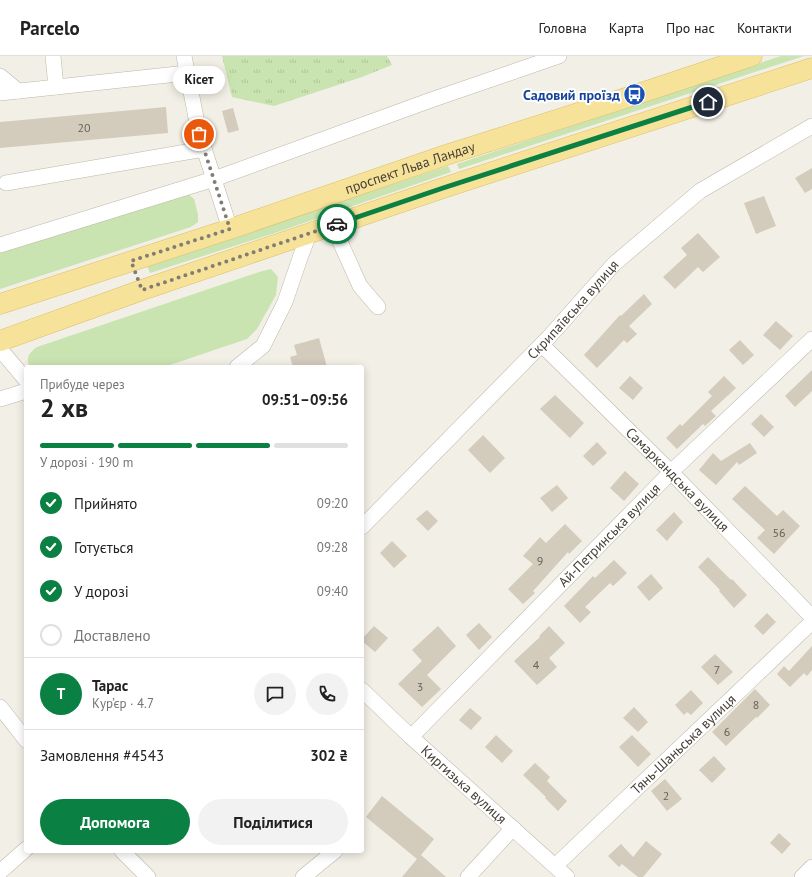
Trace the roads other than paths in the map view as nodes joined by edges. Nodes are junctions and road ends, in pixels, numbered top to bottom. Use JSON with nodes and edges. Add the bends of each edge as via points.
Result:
{"nodes":[{"id":1,"x":53,"y":56,"type":"edge"},
{"id":2,"x":184,"y":56,"type":"edge"},
{"id":3,"x":559,"y":56,"type":"edge"},
{"id":4,"x":752,"y":56,"type":"edge"},
{"id":5,"x":812,"y":68,"type":"edge"},
{"id":6,"x":187,"y":73,"type":"junction"},
{"id":7,"x":0,"y":76,"type":"edge"},
{"id":8,"x":56,"y":87,"type":"junction"},
{"id":9,"x":18,"y":91,"type":"junction"},
{"id":10,"x":0,"y":93,"type":"edge"},
{"id":11,"x":812,"y":126,"type":"edge"},
{"id":12,"x":204,"y":149,"type":"junction"},
{"id":13,"x":214,"y":179,"type":"junction"},
{"id":14,"x":6,"y":183,"type":"dead end"},
{"id":15,"x":333,"y":226,"type":"junction"},
{"id":16,"x":230,"y":229,"type":"junction"},
{"id":17,"x":309,"y":234,"type":"junction"},
{"id":18,"x":0,"y":245,"type":"edge"},
{"id":19,"x":131,"y":261,"type":"junction"},
{"id":20,"x":142,"y":290,"type":"junction"},
{"id":21,"x":0,"y":304,"type":"edge"},
{"id":22,"x":378,"y":307,"type":"dead end"},
{"id":23,"x":812,"y":339,"type":"edge"},
{"id":24,"x":0,"y":341,"type":"edge"},
{"id":25,"x":542,"y":345,"type":"junction"},
{"id":26,"x":0,"y":349,"type":"edge"},
{"id":27,"x":239,"y":365,"type":"edge"},
{"id":28,"x":24,"y":378,"type":"edge"},
{"id":29,"x":24,"y":392,"type":"edge"},
{"id":30,"x":0,"y":399,"type":"edge"},
{"id":31,"x":670,"y":472,"type":"junction"},
{"id":32,"x":364,"y":525,"type":"edge"},
{"id":33,"x":812,"y":617,"type":"edge"},
{"id":34,"x":812,"y":622,"type":"edge"},
{"id":35,"x":364,"y":692,"type":"edge"},
{"id":36,"x":0,"y":707,"type":"edge"},
{"id":37,"x":24,"y":737,"type":"edge"},
{"id":38,"x":412,"y":737,"type":"junction"},
{"id":39,"x":513,"y":828,"type":"junction"},
{"id":40,"x":24,"y":851,"type":"edge"},
{"id":41,"x":124,"y":853,"type":"edge"},
{"id":42,"x":333,"y":853,"type":"edge"},
{"id":43,"x":555,"y":866,"type":"junction"},
{"id":44,"x":812,"y":867,"type":"edge"},
{"id":45,"x":0,"y":872,"type":"edge"},
{"id":46,"x":148,"y":877,"type":"edge"},
{"id":47,"x":303,"y":877,"type":"edge"},
{"id":48,"x":468,"y":877,"type":"edge"},
{"id":49,"x":567,"y":877,"type":"edge"},
{"id":50,"x":802,"y":877,"type":"edge"}],
"edges":[{"from":1,"to":8,"type":"street"},
{"from":2,"to":6,"type":"street"},
{"from":3,"to":13,"type":"street"},
{"from":4,"to":16,"type":"main road","name":"проспект Льва Ландау","via":[[635,96],[449,154]]},
{"from":5,"to":15,"type":"main road","name":"проспект Льва Ландау"},
{"from":6,"to":8,"type":"street"},
{"from":6,"to":12,"type":"street"},
{"from":7,"to":9,"type":"street"},
{"from":8,"to":9,"type":"street"},
{"from":9,"to":10,"type":"street"},
{"from":11,"to":25,"type":"street","name":"Скрипаївська вулиця","via":[[700,191],[614,264]]},
{"from":12,"to":13,"type":"street"},
{"from":12,"to":14,"type":"street"},
{"from":13,"to":16,"type":"street"},
{"from":13,"to":18,"type":"street"},
{"from":15,"to":17,"type":"main road","name":"проспект Льва Ландау"},
{"from":15,"to":22,"type":"street","via":[[360,286]]},
{"from":16,"to":19,"type":"main road","name":"проспект Льва Ландау"},
{"from":17,"to":20,"type":"main road","name":"проспект Льва Ландау"},
{"from":17,"to":27,"type":"street","via":[[285,302],[263,346]]},
{"from":19,"to":20,"type":"main road"},
{"from":19,"to":21,"type":"main road","name":"проспект Льва Ландау"},
{"from":20,"to":24,"type":"main road","name":"проспект Льва Ландау"},
{"from":23,"to":31,"type":"street","name":"Ай-Петринська вулиця"},
{"from":25,"to":31,"type":"street","name":"Самаркандська вулиця"},
{"from":25,"to":32,"type":"street","name":"Скрипаївська вулиця"},
{"from":26,"to":28,"type":"street"},
{"from":29,"to":30,"type":"street"},
{"from":31,"to":33,"type":"street","name":"Самаркандська вулиця"},
{"from":31,"to":38,"type":"street","name":"Ай-Петринська вулиця"},
{"from":34,"to":43,"type":"street","name":"Тянь-Шаньська вулиця"},
{"from":35,"to":38,"type":"street","name":"Киргизька вулиця"},
{"from":36,"to":37,"type":"street"},
{"from":38,"to":39,"type":"street","name":"Киргизька вулиця"},
{"from":39,"to":43,"type":"street","name":"Киргизька вулиця"},
{"from":39,"to":48,"type":"street"},
{"from":40,"to":45,"type":"street"},
{"from":41,"to":46,"type":"street"},
{"from":42,"to":47,"type":"street"},
{"from":43,"to":49,"type":"street","name":"Киргизька вулиця"},
{"from":44,"to":50,"type":"street"}]}
